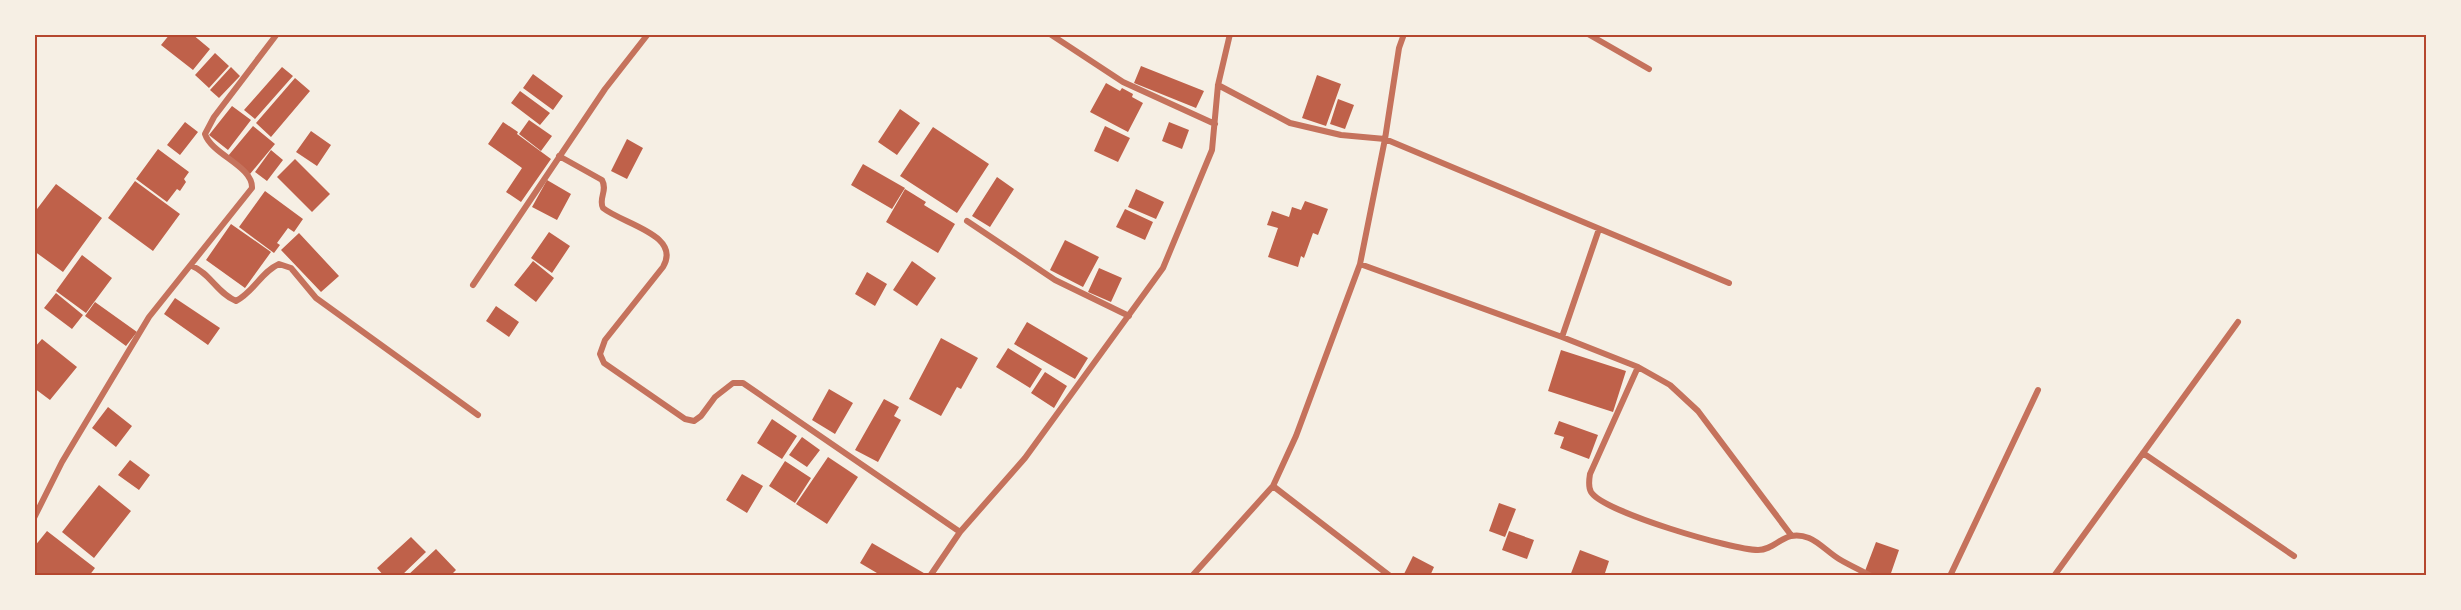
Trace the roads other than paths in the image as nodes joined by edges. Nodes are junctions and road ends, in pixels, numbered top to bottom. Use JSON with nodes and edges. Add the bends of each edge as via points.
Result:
{"nodes":[{"id":1,"x":277,"y":34,"type":"edge"},
{"id":2,"x":648,"y":34,"type":"edge"},
{"id":3,"x":1050,"y":34,"type":"edge"},
{"id":4,"x":1230,"y":34,"type":"edge"},
{"id":5,"x":1404,"y":34,"type":"edge"},
{"id":6,"x":1588,"y":34,"type":"edge"},
{"id":7,"x":1649,"y":69,"type":"dead end"},
{"id":8,"x":1218,"y":85,"type":"junction"},
{"id":9,"x":1215,"y":124,"type":"junction"},
{"id":10,"x":1385,"y":140,"type":"junction"},
{"id":11,"x":559,"y":156,"type":"junction"},
{"id":12,"x":967,"y":221,"type":"dead end"},
{"id":13,"x":1599,"y":229,"type":"junction"},
{"id":14,"x":1360,"y":264,"type":"junction"},
{"id":15,"x":192,"y":266,"type":"junction"},
{"id":16,"x":1729,"y":283,"type":"dead end"},
{"id":17,"x":473,"y":285,"type":"dead end"},
{"id":18,"x":1129,"y":316,"type":"junction"},
{"id":19,"x":2238,"y":322,"type":"dead end"},
{"id":20,"x":1562,"y":337,"type":"junction"},
{"id":21,"x":1638,"y":367,"type":"junction"},
{"id":22,"x":2038,"y":390,"type":"dead end"},
{"id":23,"x":478,"y":415,"type":"dead end"},
{"id":24,"x":2143,"y":453,"type":"junction"},
{"id":25,"x":1273,"y":486,"type":"junction"},
{"id":26,"x":34,"y":518,"type":"edge"},
{"id":27,"x":960,"y":532,"type":"junction"},
{"id":28,"x":1791,"y":535,"type":"junction"},
{"id":29,"x":2294,"y":556,"type":"dead end"},
{"id":30,"x":930,"y":576,"type":"edge"},
{"id":31,"x":1192,"y":576,"type":"edge"},
{"id":32,"x":1390,"y":576,"type":"edge"},
{"id":33,"x":1871,"y":576,"type":"edge"},
{"id":34,"x":1950,"y":576,"type":"edge"},
{"id":35,"x":2054,"y":576,"type":"edge"}],
"edges":[{"from":1,"to":15,"type":"street","via":[[205,134],[216,150],[250,177],[252,188]]},
{"from":2,"to":11,"type":"street"},
{"from":3,"to":9,"type":"street","via":[[1123,82]]},
{"from":4,"to":8,"type":"street"},
{"from":5,"to":10,"type":"street"},
{"from":6,"to":7,"type":"street"},
{"from":8,"to":9,"type":"street"},
{"from":8,"to":10,"type":"street","via":[[1290,123]]},
{"from":9,"to":18,"type":"street","via":[[1212,150],[1164,268]]},
{"from":10,"to":13,"type":"street"},
{"from":10,"to":14,"type":"street"},
{"from":11,"to":17,"type":"street"},
{"from":11,"to":27,"type":"street","via":[[602,180],[603,208],[660,240],[667,250],[668,259],[663,267],[605,340],[600,354],[604,363],[685,419],[694,421],[733,383],[743,384]]},
{"from":12,"to":18,"type":"street","via":[[1055,280]]},
{"from":13,"to":16,"type":"street"},
{"from":13,"to":20,"type":"street"},
{"from":14,"to":20,"type":"street"},
{"from":14,"to":25,"type":"street","via":[[1296,436]]},
{"from":15,"to":23,"type":"street","via":[[203,270],[225,297],[237,302],[270,268],[279,264],[291,268],[316,298]]},
{"from":15,"to":26,"type":"street","via":[[149,317],[62,462]]},
{"from":18,"to":27,"type":"street","via":[[1025,458]]},
{"from":19,"to":24,"type":"street"},
{"from":20,"to":21,"type":"street"},
{"from":21,"to":28,"type":"street","via":[[1670,385],[1698,411]]},
{"from":21,"to":28,"type":"street","via":[[1590,474],[1591,492],[1612,508],[1749,550],[1761,550]]},
{"from":22,"to":34,"type":"street"},
{"from":24,"to":29,"type":"street"},
{"from":24,"to":35,"type":"street"},
{"from":25,"to":31,"type":"street"},
{"from":25,"to":32,"type":"street"},
{"from":27,"to":30,"type":"street"},
{"from":28,"to":33,"type":"street","via":[[1808,538]]}]}
